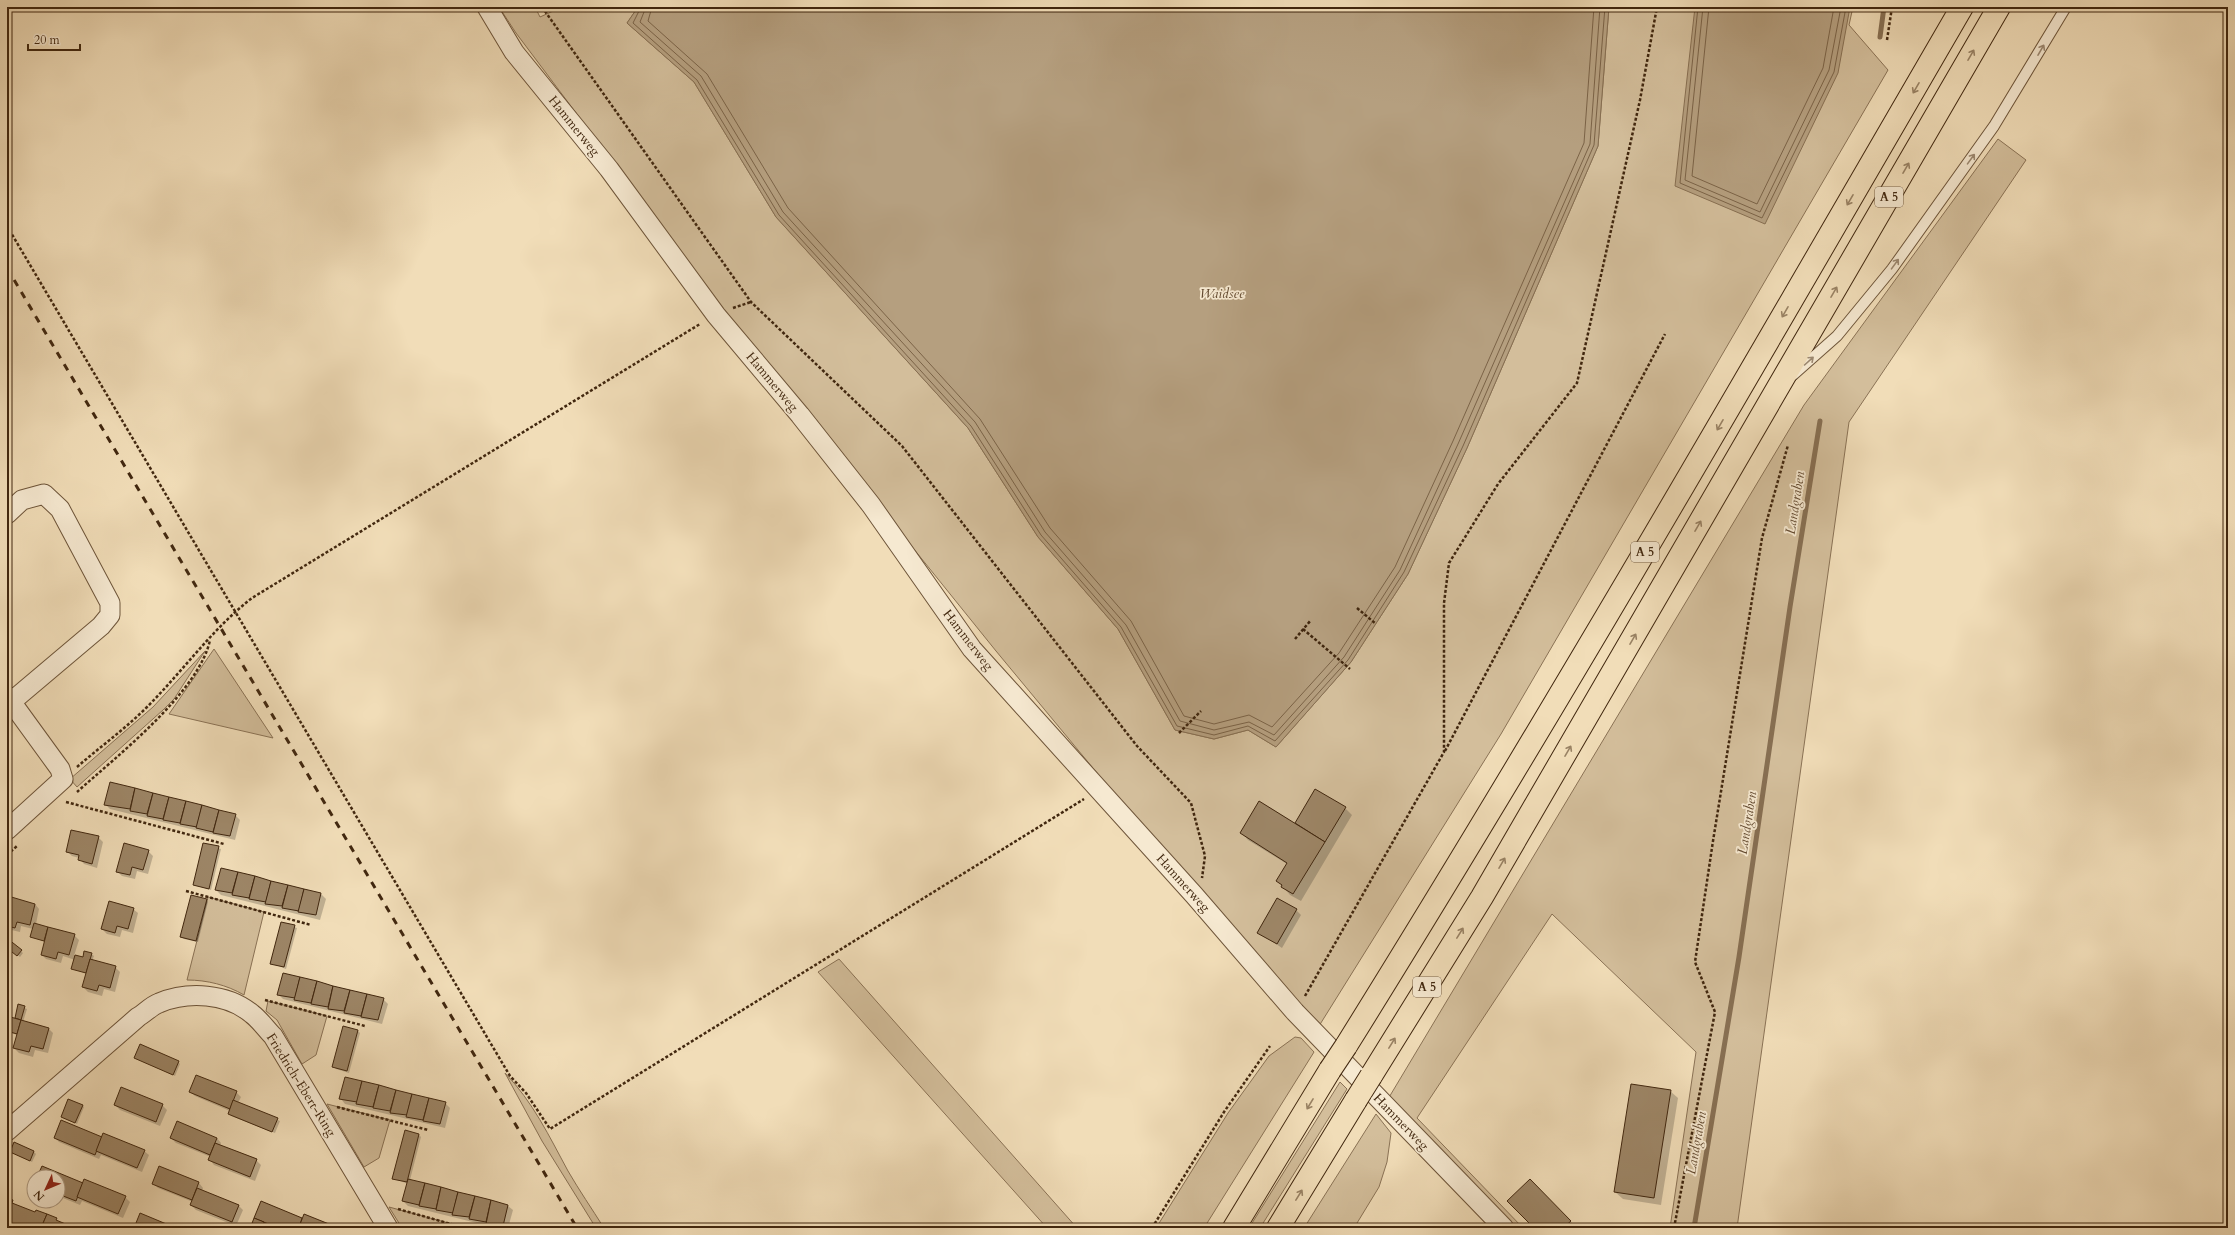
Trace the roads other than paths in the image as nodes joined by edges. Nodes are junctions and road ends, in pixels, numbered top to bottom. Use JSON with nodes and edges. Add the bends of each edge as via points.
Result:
{"nodes":[{"id":1,"x":487,"y":7,"type":"edge"},
{"id":2,"x":1950,"y":7,"type":"edge"},
{"id":3,"x":1962,"y":7,"type":"edge"},
{"id":4,"x":1999,"y":7,"type":"edge"},
{"id":5,"x":2066,"y":7,"type":"edge"},
{"id":6,"x":1935,"y":54,"type":"junction"},
{"id":7,"x":1780,"y":387,"type":"junction"},
{"id":8,"x":7,"y":514,"type":"edge"},
{"id":9,"x":9,"y":699,"type":"edge"},
{"id":10,"x":13,"y":838,"type":"edge"},
{"id":11,"x":7,"y":1131,"type":"edge"},
{"id":12,"x":388,"y":1228,"type":"edge"},
{"id":13,"x":1234,"y":1228,"type":"edge"},
{"id":14,"x":1278,"y":1228,"type":"edge"},
{"id":15,"x":1504,"y":1228,"type":"edge"}],
"edges":[{"from":1,"to":15,"type":"street","name":"Hammerweg","via":[[514,52],[609,169],[716,315],[871,504],[972,649],[1194,894],[1295,1012]]},
{"from":2,"to":6,"type":"lane"},
{"from":3,"to":6,"type":"highway","number":"A 5"},
{"from":7,"to":4,"type":"highway","number":"A 5","one_way":true},
{"from":7,"to":5,"type":"lane","one_way":true,"via":[[1837,336],[1892,269],[1994,126]]},
{"from":6,"to":13,"type":"highway","number":"A 5","one_way":true,"bridge":true,"via":[[1690,477],[1513,774]]},
{"from":14,"to":7,"type":"highway","number":"A 5","one_way":true,"bridge":true,"via":[[1482,897]]},
{"from":8,"to":9,"type":"street","via":[[22,500],[44,494],[60,509],[110,603],[110,615],[101,626]]},
{"from":9,"to":10,"type":"street","via":[[60,769],[63,779]]},
{"from":11,"to":12,"type":"street","name":"Friedrich-Ebert-Ring","via":[[138,1017],[158,1004],[192,996],[223,999],[251,1013],[273,1036]]}]}
